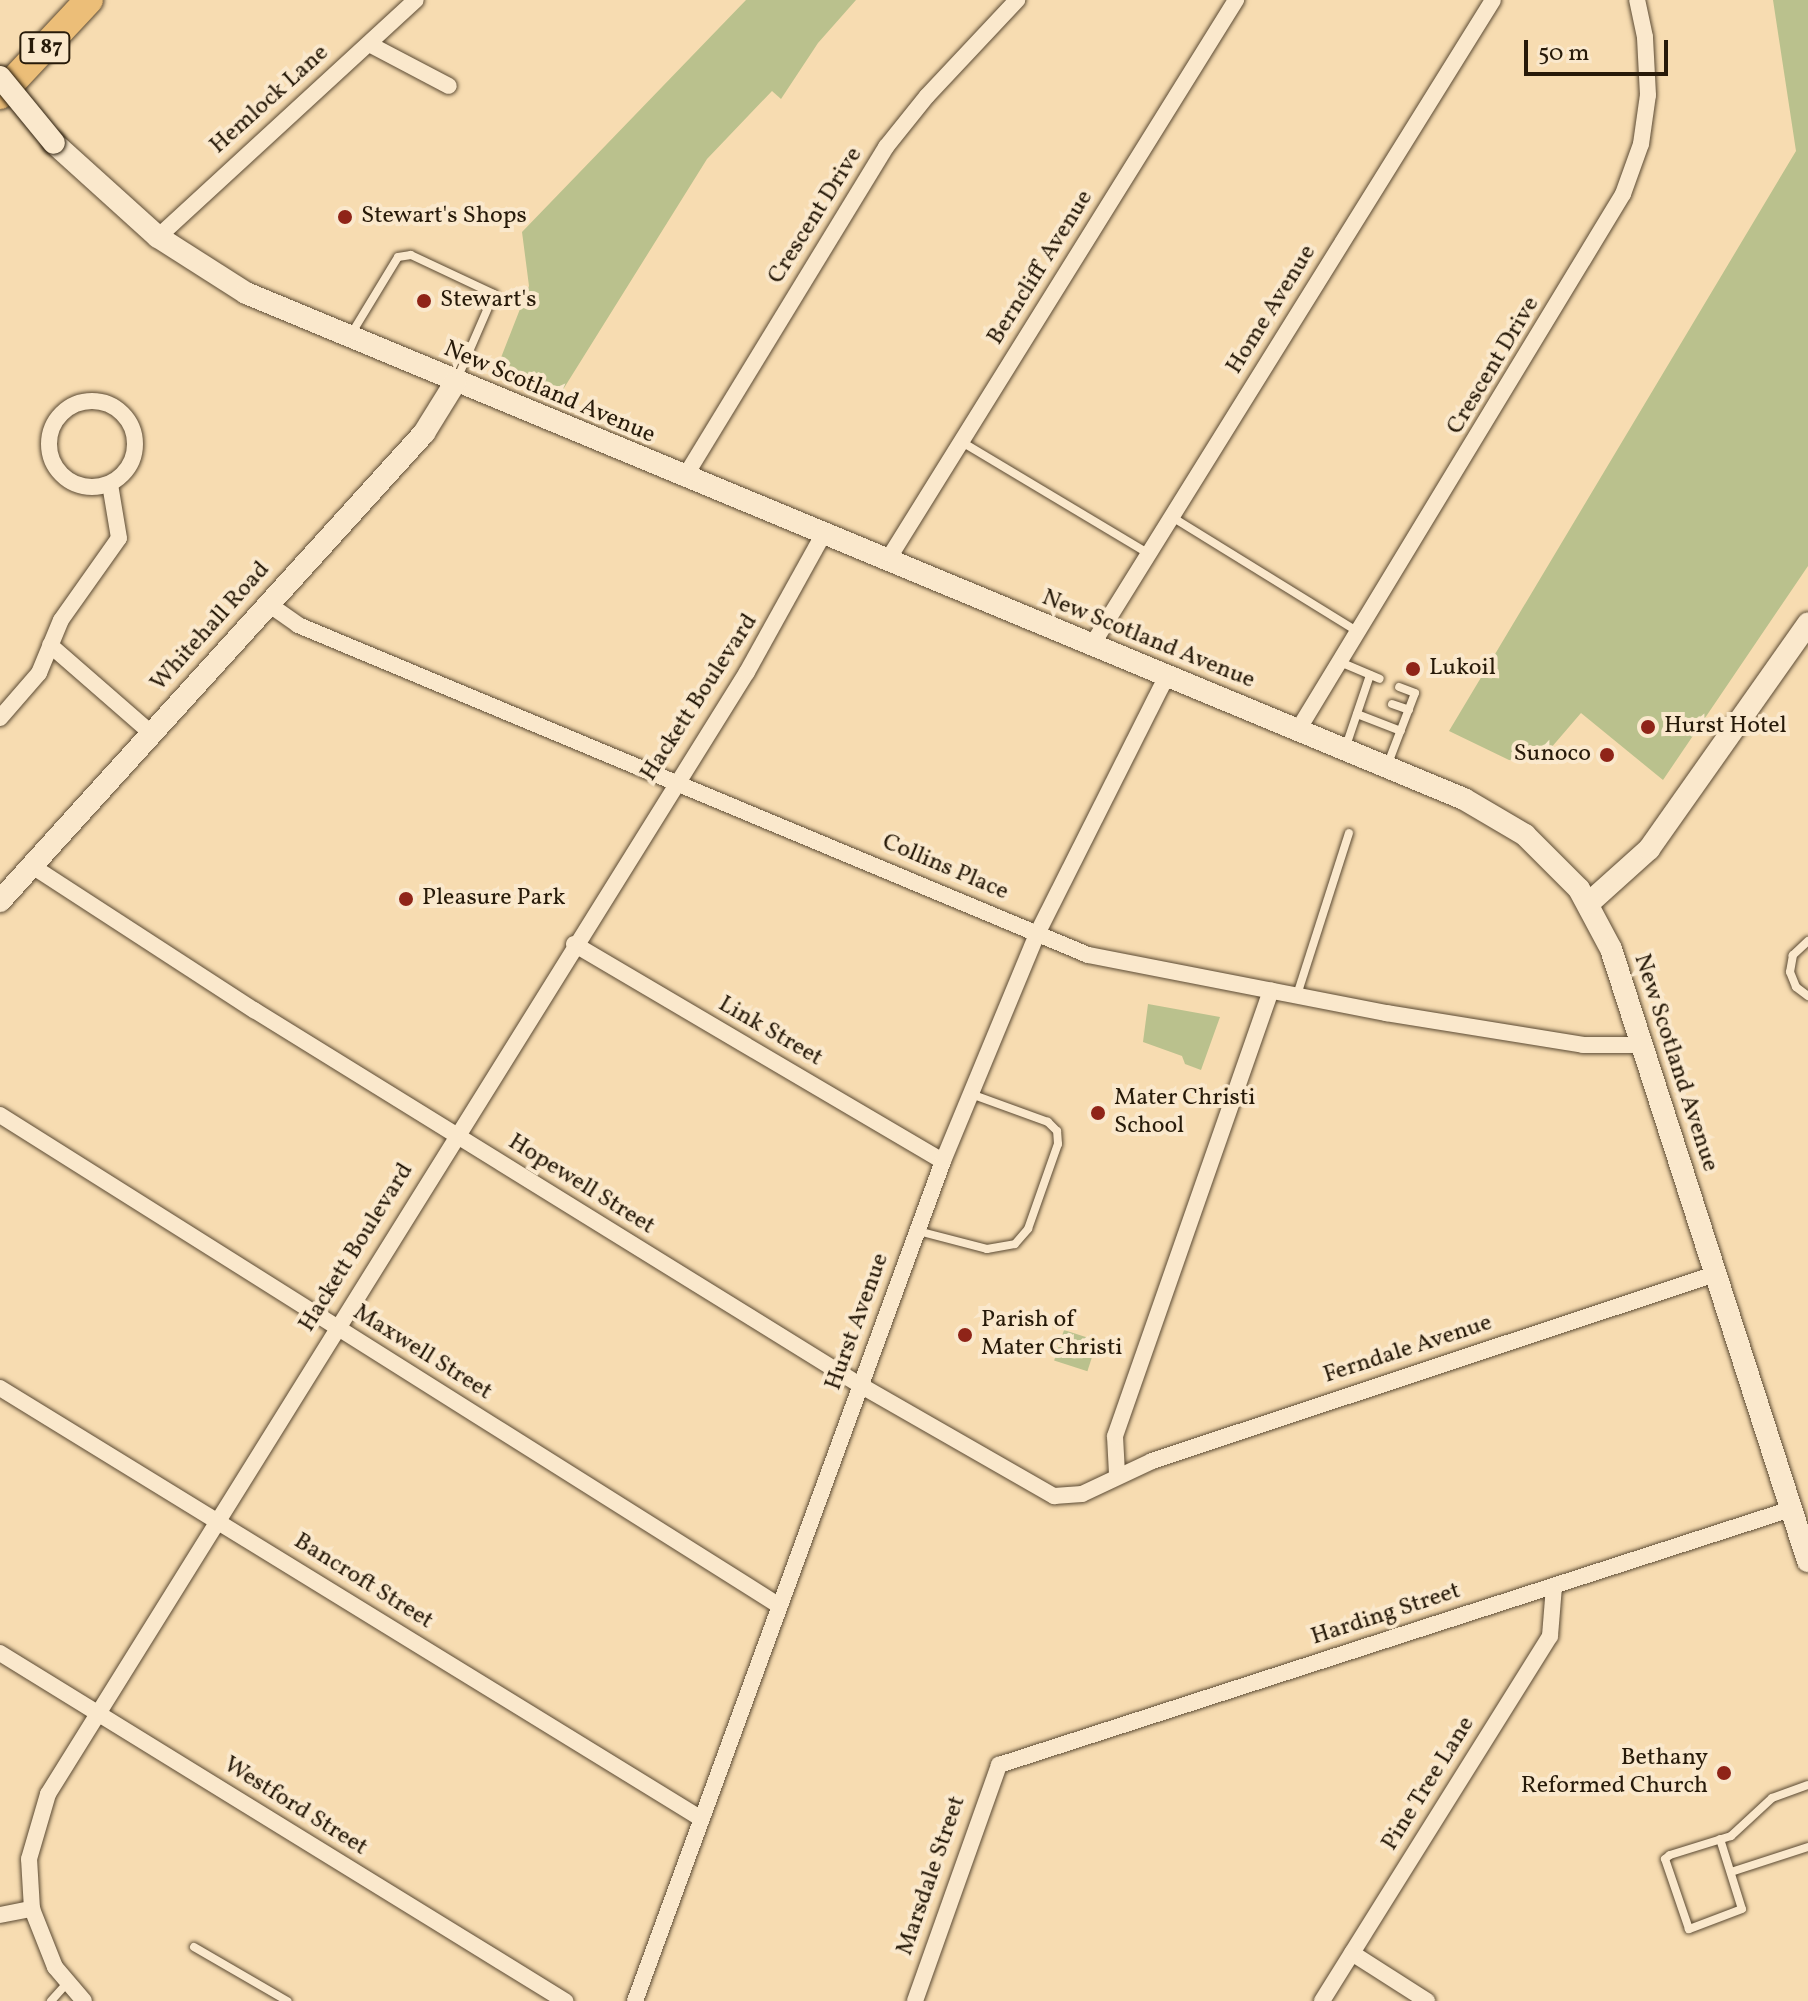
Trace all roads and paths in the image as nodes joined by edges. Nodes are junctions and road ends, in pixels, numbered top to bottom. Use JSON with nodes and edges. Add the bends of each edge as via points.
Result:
{"nodes":[{"id":1,"x":89,"y":0,"type":"edge"},
{"id":2,"x":416,"y":0,"type":"edge"},
{"id":3,"x":1017,"y":0,"type":"edge"},
{"id":4,"x":1236,"y":0,"type":"edge"},
{"id":5,"x":1493,"y":0,"type":"edge"},
{"id":6,"x":1637,"y":0,"type":"edge"},
{"id":7,"x":369,"y":44,"type":"junction"},
{"id":8,"x":0,"y":77,"type":"edge"},
{"id":9,"x":449,"y":86,"type":"dead end"},
{"id":10,"x":0,"y":95,"type":"edge"},
{"id":11,"x":158,"y":237,"type":"junction"},
{"id":12,"x":349,"y":337,"type":"junction"},
{"id":13,"x":455,"y":383,"type":"junction"},
{"id":14,"x":961,"y":441,"type":"junction"},
{"id":15,"x":684,"y":478,"type":"junction"},
{"id":16,"x":110,"y":484,"type":"junction"},
{"id":17,"x":1172,"y":517,"type":"junction"},
{"id":18,"x":823,"y":535,"type":"junction"},
{"id":19,"x":1149,"y":554,"type":"junction"},
{"id":20,"x":887,"y":561,"type":"junction"},
{"id":21,"x":267,"y":603,"type":"junction"},
{"id":22,"x":1808,"y":624,"type":"edge"},
{"id":23,"x":1359,"y":632,"type":"junction"},
{"id":24,"x":50,"y":645,"type":"junction"},
{"id":25,"x":1092,"y":645,"type":"junction"},
{"id":26,"x":1340,"y":662,"type":"junction"},
{"id":27,"x":1370,"y":675,"type":"junction"},
{"id":28,"x":1167,"y":676,"type":"junction"},
{"id":29,"x":1380,"y":679,"type":"dead end"},
{"id":30,"x":1399,"y":687,"type":"dead end"},
{"id":31,"x":1392,"y":704,"type":"dead end"},
{"id":32,"x":1409,"y":710,"type":"junction"},
{"id":33,"x":1357,"y":714,"type":"junction"},
{"id":34,"x":0,"y":718,"type":"edge"},
{"id":35,"x":1298,"y":730,"type":"junction"},
{"id":36,"x":1401,"y":731,"type":"junction"},
{"id":37,"x":151,"y":733,"type":"junction"},
{"id":38,"x":1345,"y":749,"type":"junction"},
{"id":39,"x":1387,"y":767,"type":"junction"},
{"id":40,"x":676,"y":780,"type":"junction"},
{"id":41,"x":1349,"y":833,"type":"dead end"},
{"id":42,"x":32,"y":866,"type":"junction"},
{"id":43,"x":0,"y":901,"type":"edge"},
{"id":44,"x":1589,"y":903,"type":"junction"},
{"id":45,"x":1037,"y":934,"type":"junction"},
{"id":46,"x":1808,"y":941,"type":"edge"},
{"id":47,"x":574,"y":944,"type":"junction"},
{"id":48,"x":1271,"y":991,"type":"junction"},
{"id":49,"x":1297,"y":996,"type":"junction"},
{"id":50,"x":1808,"y":996,"type":"edge"},
{"id":51,"x":1642,"y":1045,"type":"junction"},
{"id":52,"x":971,"y":1094,"type":"junction"},
{"id":53,"x":0,"y":1115,"type":"edge"},
{"id":54,"x":455,"y":1135,"type":"junction"},
{"id":55,"x":943,"y":1161,"type":"junction"},
{"id":56,"x":917,"y":1231,"type":"junction"},
{"id":57,"x":1715,"y":1274,"type":"junction"},
{"id":58,"x":335,"y":1327,"type":"junction"},
{"id":59,"x":860,"y":1385,"type":"junction"},
{"id":60,"x":0,"y":1388,"type":"edge"},
{"id":61,"x":1117,"y":1474,"type":"junction"},
{"id":62,"x":1791,"y":1509,"type":"junction"},
{"id":63,"x":216,"y":1520,"type":"junction"},
{"id":64,"x":1808,"y":1561,"type":"edge"},
{"id":65,"x":1554,"y":1586,"type":"junction"},
{"id":66,"x":778,"y":1605,"type":"junction"},
{"id":67,"x":0,"y":1653,"type":"edge"},
{"id":68,"x":96,"y":1713,"type":"junction"},
{"id":69,"x":997,"y":1767,"type":"joint"},
{"id":70,"x":1808,"y":1785,"type":"edge"},
{"id":71,"x":700,"y":1818,"type":"junction"},
{"id":72,"x":1720,"y":1839,"type":"junction"},
{"id":73,"x":1808,"y":1847,"type":"edge"},
{"id":74,"x":1731,"y":1872,"type":"junction"},
{"id":75,"x":32,"y":1909,"type":"junction"},
{"id":76,"x":0,"y":1915,"type":"edge"},
{"id":77,"x":194,"y":1947,"type":"dead end"},
{"id":78,"x":1352,"y":1953,"type":"junction"},
{"id":79,"x":67,"y":1983,"type":"junction"},
{"id":80,"x":51,"y":2001,"type":"edge"},
{"id":81,"x":84,"y":2001,"type":"edge"},
{"id":82,"x":287,"y":2001,"type":"edge"},
{"id":83,"x":565,"y":2001,"type":"edge"},
{"id":84,"x":635,"y":2001,"type":"edge"},
{"id":85,"x":915,"y":2001,"type":"edge"},
{"id":86,"x":1322,"y":2001,"type":"edge"},
{"id":87,"x":1427,"y":2001,"type":"edge"}],
"edges":[{"from":1,"to":10,"type":"highway","number":"I 87"},
{"from":2,"to":7,"type":"street","name":"Hemlock Lane"},
{"from":3,"to":15,"type":"street","name":"Crescent Drive","via":[[886,147]]},
{"from":4,"to":14,"type":"street","name":"Berncliff Avenue"},
{"from":5,"to":17,"type":"street","name":"Home Avenue"},
{"from":6,"to":23,"type":"street","name":"Crescent Drive","via":[[1648,95],[1641,144],[1623,194]]},
{"from":7,"to":9,"type":"street"},
{"from":7,"to":11,"type":"street","name":"Hemlock Lane"},
{"from":8,"to":11,"type":"street","name":"New Scotland Avenue","bridge":true,"via":[[54,143]]},
{"from":11,"to":12,"type":"street","name":"New Scotland Avenue","via":[[246,293]]},
{"from":12,"to":13,"type":"street","name":"New Scotland Avenue"},
{"from":12,"to":13,"type":"lane","via":[[398,257],[411,255],[494,294]]},
{"from":13,"to":15,"type":"street","name":"New Scotland Avenue"},
{"from":13,"to":21,"type":"street","name":"Whitehall Road","via":[[424,433]]},
{"from":14,"to":19,"type":"lane"},
{"from":14,"to":20,"type":"street","name":"Berncliff Avenue"},
{"from":15,"to":18,"type":"street","name":"New Scotland Avenue"},
{"from":16,"to":16,"type":"street","via":[[133,460],[132,427],[108,404],[75,405],[52,429],[53,462],[77,485]]},
{"from":16,"to":24,"type":"street","via":[[119,538],[66,611]]},
{"from":17,"to":19,"type":"street","name":"Home Avenue"},
{"from":17,"to":23,"type":"lane"},
{"from":18,"to":20,"type":"street","name":"New Scotland Avenue"},
{"from":18,"to":40,"type":"street","name":"Hackett Boulevard","via":[[789,602]]},
{"from":19,"to":25,"type":"street","name":"Home Avenue"},
{"from":20,"to":25,"type":"street","name":"New Scotland Avenue"},
{"from":21,"to":37,"type":"street","name":"Whitehall Road"},
{"from":21,"to":40,"type":"street","name":"Collins Place","via":[[298,625]]},
{"from":22,"to":44,"type":"street","via":[[1649,849]]},
{"from":23,"to":26,"type":"street","name":"Crescent Drive"},
{"from":24,"to":34,"type":"street","via":[[39,673]]},
{"from":24,"to":37,"type":"street"},
{"from":25,"to":28,"type":"street","name":"New Scotland Avenue"},
{"from":26,"to":27,"type":"lane"},
{"from":26,"to":35,"type":"street","name":"Crescent Drive"},
{"from":27,"to":29,"type":"lane"},
{"from":27,"to":33,"type":"lane","via":[[1369,694]]},
{"from":28,"to":35,"type":"street","name":"New Scotland Avenue"},
{"from":28,"to":45,"type":"street","name":"Hurst Avenue"},
{"from":30,"to":32,"type":"lane","via":[[1415,693]]},
{"from":31,"to":32,"type":"lane"},
{"from":32,"to":36,"type":"lane"},
{"from":33,"to":36,"type":"lane"},
{"from":33,"to":38,"type":"lane"},
{"from":35,"to":38,"type":"street","name":"New Scotland Avenue"},
{"from":36,"to":39,"type":"lane"},
{"from":37,"to":42,"type":"street","name":"Whitehall Road"},
{"from":38,"to":39,"type":"street","name":"New Scotland Avenue"},
{"from":39,"to":44,"type":"street","name":"New Scotland Avenue","via":[[1506,821],[1546,853]]},
{"from":40,"to":45,"type":"street","name":"Collins Place"},
{"from":40,"to":47,"type":"street","name":"Hackett Boulevard"},
{"from":41,"to":49,"type":"lane"},
{"from":42,"to":43,"type":"street","name":"Whitehall Road"},
{"from":42,"to":54,"type":"street","name":"Hopewell Street"},
{"from":44,"to":51,"type":"street","name":"New Scotland Avenue","via":[[1611,949]]},
{"from":45,"to":48,"type":"street","name":"Collins Place","via":[[1088,955]]},
{"from":45,"to":52,"type":"street","name":"Hurst Avenue"},
{"from":46,"to":50,"type":"lane","via":[[1796,950],[1790,966],[1793,982]]},
{"from":47,"to":54,"type":"street","name":"Hackett Boulevard"},
{"from":47,"to":55,"type":"street","name":"Link Street"},
{"from":48,"to":49,"type":"street","name":"Collins Place"},
{"from":48,"to":61,"type":"street","via":[[1115,1436]]},
{"from":49,"to":51,"type":"street","name":"Collins Place","via":[[1583,1045]]},
{"from":51,"to":57,"type":"street","name":"New Scotland Avenue"},
{"from":52,"to":55,"type":"street","name":"Hurst Avenue"},
{"from":52,"to":56,"type":"lane","via":[[1048,1122],[1057,1131],[1058,1144],[1028,1229],[1015,1244],[987,1249]]},
{"from":53,"to":58,"type":"street","name":"Maxwell Street"},
{"from":54,"to":58,"type":"street","name":"Hackett Boulevard"},
{"from":54,"to":59,"type":"street","name":"Hopewell Street"},
{"from":55,"to":56,"type":"street","name":"Hurst Avenue"},
{"from":56,"to":59,"type":"street","name":"Hurst Avenue"},
{"from":57,"to":61,"type":"street","name":"Ferndale Avenue"},
{"from":57,"to":62,"type":"street","name":"New Scotland Avenue"},
{"from":58,"to":63,"type":"street","name":"Hackett Boulevard"},
{"from":58,"to":66,"type":"street","name":"Maxwell Street"},
{"from":59,"to":61,"type":"street","name":"Hopewell Street","via":[[1046,1494],[1082,1494]]},
{"from":59,"to":66,"type":"street","name":"Hurst Avenue"},
{"from":60,"to":63,"type":"street","name":"Bancroft Street"},
{"from":62,"to":64,"type":"street","name":"New Scotland Avenue"},
{"from":62,"to":65,"type":"street","name":"Harding Street"},
{"from":63,"to":68,"type":"street","name":"Hackett Boulevard"},
{"from":63,"to":71,"type":"street","name":"Bancroft Street"},
{"from":65,"to":69,"type":"street","name":"Harding Street"},
{"from":65,"to":78,"type":"street","name":"Pine Tree Lane","via":[[1550,1636]]},
{"from":66,"to":71,"type":"street","name":"Hurst Avenue"},
{"from":67,"to":68,"type":"street","name":"Westford Street"},
{"from":68,"to":75,"type":"street","name":"Hackett Boulevard","via":[[41,1811],[29,1859]]},
{"from":68,"to":83,"type":"street","name":"Westford Street"},
{"from":69,"to":85,"type":"street","name":"Marsdale Street"},
{"from":70,"to":72,"type":"lane","via":[[1769,1800],[1740,1830]]},
{"from":71,"to":84,"type":"street","name":"Hurst Avenue"},
{"from":72,"to":74,"type":"lane"},
{"from":72,"to":74,"type":"lane","via":[[1665,1859],[1686,1927],[1740,1912]]},
{"from":73,"to":74,"type":"lane"},
{"from":75,"to":76,"type":"street"},
{"from":75,"to":79,"type":"street","name":"Hackett Boulevard","via":[[47,1953]]},
{"from":77,"to":82,"type":"lane"},
{"from":78,"to":86,"type":"street","name":"Pine Tree Lane"},
{"from":78,"to":87,"type":"street"},
{"from":79,"to":80,"type":"lane"},
{"from":79,"to":81,"type":"street","name":"Hackett Boulevard"}]}
